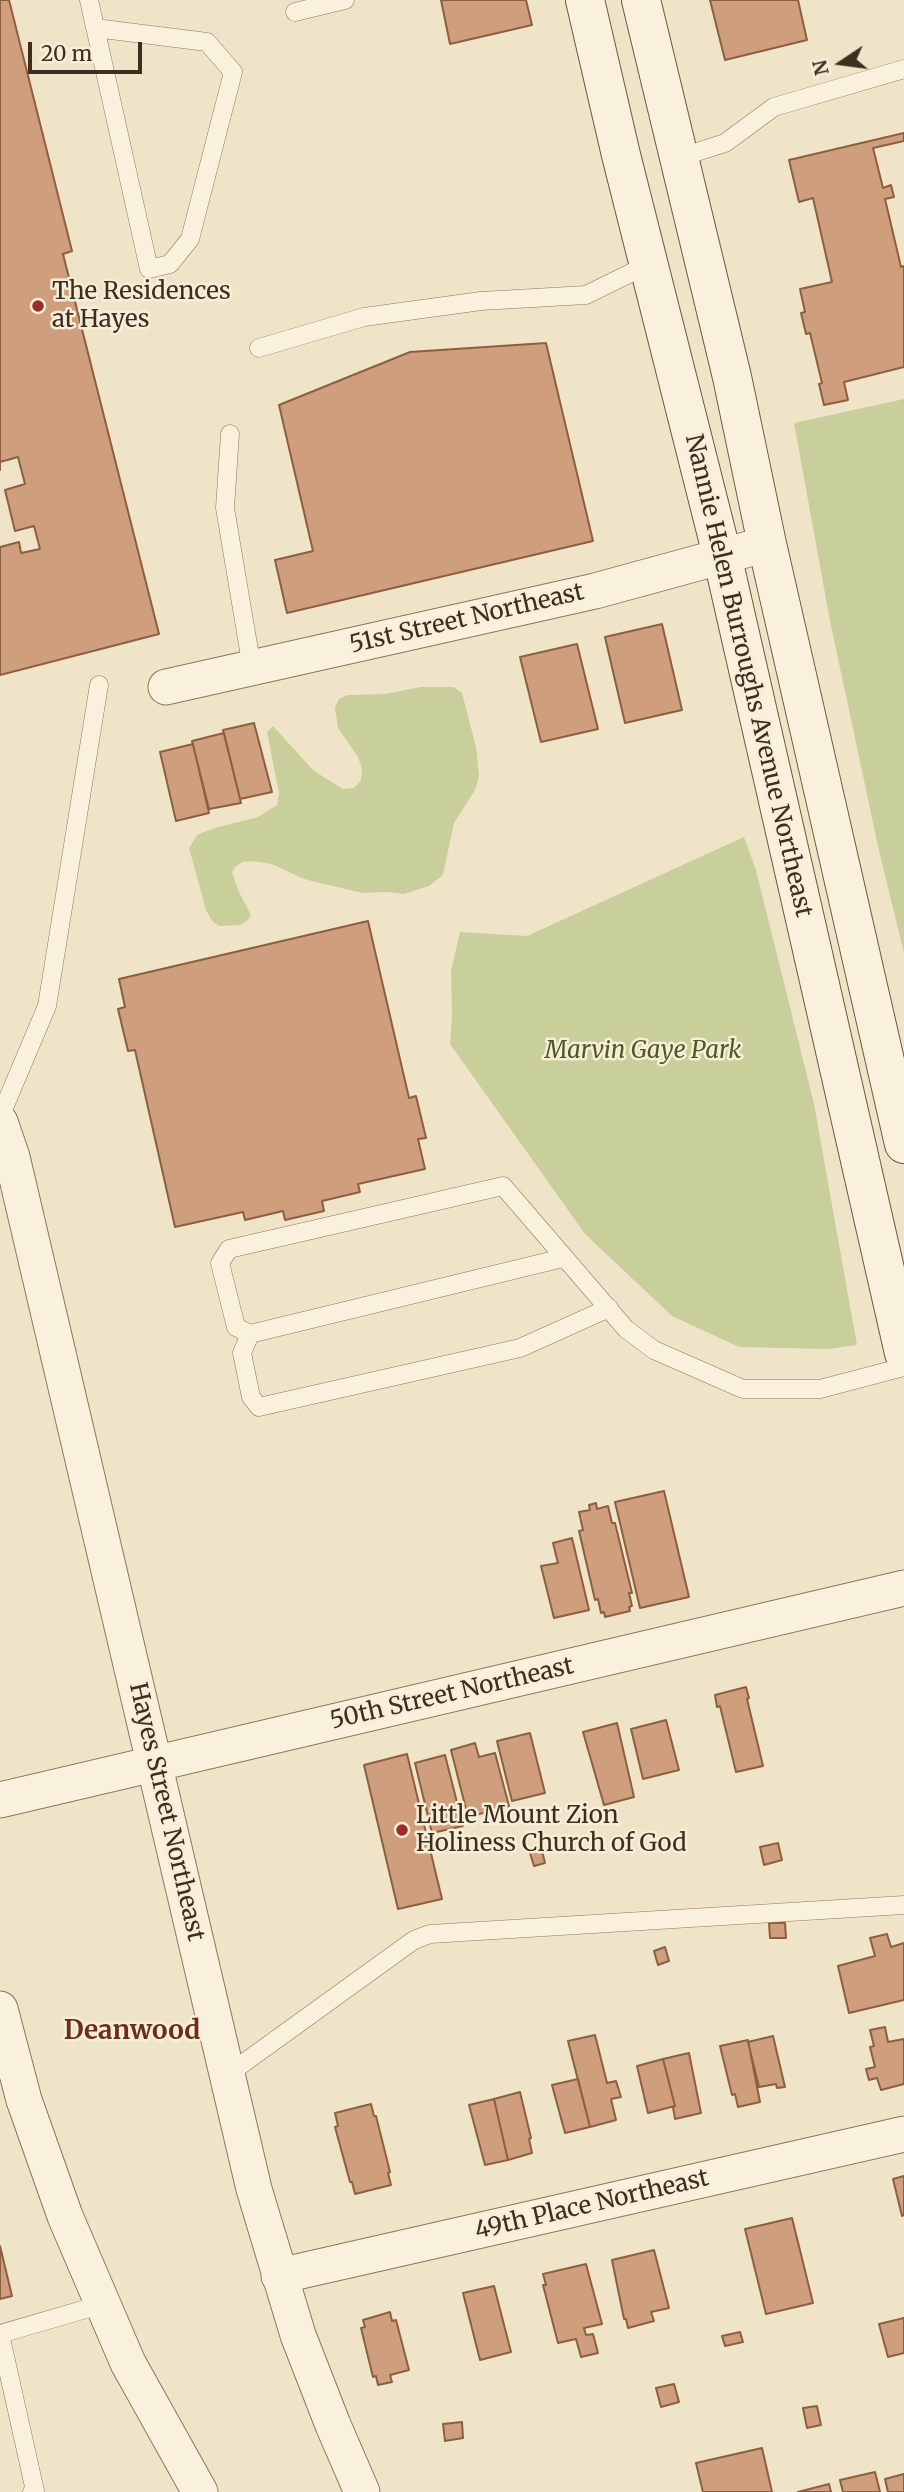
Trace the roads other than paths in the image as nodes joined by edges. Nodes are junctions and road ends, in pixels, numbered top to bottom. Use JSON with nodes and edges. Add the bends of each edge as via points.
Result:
{"nodes":[{"id":1,"x":89,"y":0,"type":"edge"},
{"id":2,"x":345,"y":0,"type":"edge"},
{"id":3,"x":587,"y":0,"type":"edge"},
{"id":4,"x":641,"y":0,"type":"edge"},
{"id":5,"x":295,"y":12,"type":"dead end"},
{"id":6,"x":95,"y":29,"type":"junction"},
{"id":7,"x":904,"y":69,"type":"edge"},
{"id":8,"x":678,"y":158,"type":"junction"},
{"id":9,"x":649,"y":264,"type":"junction"},
{"id":10,"x":259,"y":348,"type":"dead end"},
{"id":11,"x":732,"y":377,"type":"junction"},
{"id":12,"x":230,"y":434,"type":"dead end"},
{"id":13,"x":767,"y":544,"type":"junction"},
{"id":14,"x":722,"y":555,"type":"junction"},
{"id":15,"x":252,"y":668,"type":"junction"},
{"id":16,"x":99,"y":685,"type":"dead end"},
{"id":17,"x":166,"y":687,"type":"dead end"},
{"id":18,"x":0,"y":1117,"type":"edge"},
{"id":19,"x":0,"y":1122,"type":"edge"},
{"id":20,"x":904,"y":1144,"type":"edge"},
{"id":21,"x":563,"y":1258,"type":"junction"},
{"id":22,"x":609,"y":1308,"type":"junction"},
{"id":23,"x":250,"y":1334,"type":"junction"},
{"id":24,"x":904,"y":1353,"type":"edge"},
{"id":25,"x":904,"y":1367,"type":"edge"},
{"id":26,"x":904,"y":1588,"type":"edge"},
{"id":27,"x":156,"y":1764,"type":"junction"},
{"id":28,"x":0,"y":1800,"type":"edge"},
{"id":29,"x":904,"y":1905,"type":"edge"},
{"id":30,"x":0,"y":2009,"type":"edge"},
{"id":31,"x":227,"y":2075,"type":"junction"},
{"id":32,"x":904,"y":2134,"type":"edge"},
{"id":33,"x":279,"y":2276,"type":"junction"},
{"id":34,"x":103,"y":2304,"type":"junction"},
{"id":35,"x":32,"y":2492,"type":"edge"},
{"id":36,"x":200,"y":2492,"type":"edge"},
{"id":37,"x":362,"y":2492,"type":"edge"}],
"edges":[{"from":1,"to":6,"type":"lane"},
{"from":2,"to":5,"type":"lane"},
{"from":3,"to":8,"type":"main road","via":[[622,56],[645,148],[656,156]]},
{"from":3,"to":9,"type":"main road","name":"Nannie Helen Burroughs Avenue Northeast"},
{"from":4,"to":8,"type":"main road","name":"Nannie Helen Burroughs Avenue Northeast"},
{"from":6,"to":6,"type":"lane","via":[[149,269],[170,264],[190,239],[233,72],[207,42]]},
{"from":7,"to":8,"type":"lane","via":[[774,107],[725,143]]},
{"from":8,"to":11,"type":"main road","name":"Nannie Helen Burroughs Avenue Northeast"},
{"from":9,"to":10,"type":"lane","via":[[586,295],[481,301],[364,317]]},
{"from":9,"to":11,"type":"main road","via":[[669,266],[676,272],[702,348]]},
{"from":9,"to":14,"type":"main road","name":"Nannie Helen Burroughs Avenue Northeast"},
{"from":11,"to":13,"type":"main road","name":"Nannie Helen Burroughs Avenue Northeast"},
{"from":12,"to":15,"type":"lane","via":[[225,508]]},
{"from":13,"to":14,"type":"street","name":"51st Street Northeast"},
{"from":13,"to":20,"type":"main road","name":"Nannie Helen Burroughs Avenue Northeast"},
{"from":14,"to":15,"type":"street","name":"51st Street Northeast","via":[[595,591]]},
{"from":14,"to":24,"type":"main road","name":"Nannie Helen Burroughs Avenue Northeast"},
{"from":15,"to":17,"type":"street","name":"51st Street Northeast"},
{"from":16,"to":18,"type":"lane","via":[[47,1006]]},
{"from":19,"to":27,"type":"street","name":"Hayes Street Northeast"},
{"from":21,"to":22,"type":"lane"},
{"from":21,"to":23,"type":"lane"},
{"from":21,"to":23,"type":"lane","via":[[503,1186],[229,1249],[220,1263],[236,1327]]},
{"from":22,"to":23,"type":"lane","via":[[520,1348],[260,1407],[251,1396],[242,1353]]},
{"from":22,"to":25,"type":"lane","via":[[626,1329],[654,1350],[743,1389],[820,1389]]},
{"from":26,"to":27,"type":"street","name":"50th Street Northeast"},
{"from":27,"to":28,"type":"street","name":"50th Street Northeast"},
{"from":27,"to":31,"type":"street","name":"Hayes Street Northeast"},
{"from":29,"to":31,"type":"lane","via":[[430,1934],[414,1940]]},
{"from":30,"to":34,"type":"street","via":[[24,2100],[65,2216]]},
{"from":31,"to":33,"type":"street","name":"Hayes Street Northeast"},
{"from":32,"to":33,"type":"street","name":"49th Place Northeast"},
{"from":33,"to":37,"type":"street","name":"Hayes Street Northeast"},
{"from":34,"to":35,"type":"lane","via":[[0,2334]]},
{"from":34,"to":36,"type":"street","via":[[128,2362]]}]}
